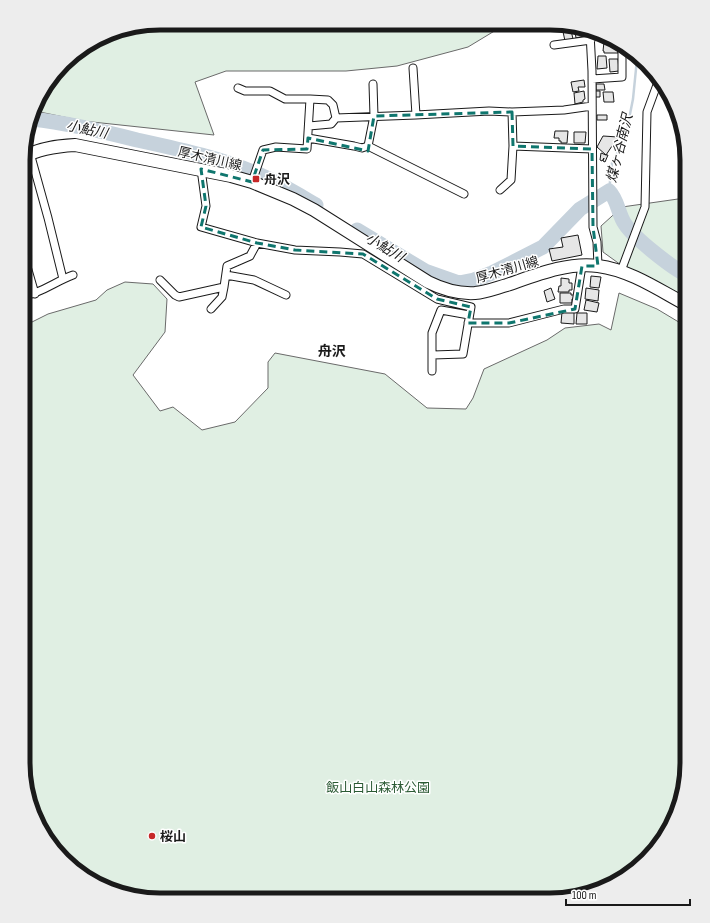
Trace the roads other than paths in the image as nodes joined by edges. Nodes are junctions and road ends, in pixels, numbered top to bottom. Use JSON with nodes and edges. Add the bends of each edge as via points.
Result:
{"nodes":[{"id":1,"x":590,"y":36,"type":"edge"},
{"id":2,"x":591,"y":36,"type":"edge"},
{"id":3,"x":554,"y":45,"type":"dead end"},
{"id":4,"x":622,"y":52,"type":"edge"},
{"id":5,"x":413,"y":68,"type":"dead end"},
{"id":6,"x":592,"y":79,"type":"junction"},
{"id":7,"x":373,"y":84,"type":"dead end"},
{"id":8,"x":657,"y":86,"type":"edge"},
{"id":9,"x":238,"y":88,"type":"dead end"},
{"id":10,"x":310,"y":99,"type":"junction"},
{"id":11,"x":592,"y":106,"type":"junction"},
{"id":12,"x":512,"y":112,"type":"junction"},
{"id":13,"x":416,"y":115,"type":"junction"},
{"id":14,"x":374,"y":116,"type":"junction"},
{"id":15,"x":336,"y":118,"type":"junction"},
{"id":16,"x":309,"y":126,"type":"junction"},
{"id":17,"x":308,"y":138,"type":"junction"},
{"id":18,"x":368,"y":146,"type":"junction"},
{"id":19,"x":513,"y":146,"type":"junction"},
{"id":20,"x":592,"y":149,"type":"junction"},
{"id":21,"x":30,"y":154,"type":"edge"},
{"id":22,"x":30,"y":164,"type":"edge"},
{"id":23,"x":201,"y":169,"type":"junction"},
{"id":24,"x":253,"y":179,"type":"junction"},
{"id":25,"x":500,"y":190,"type":"dead end"},
{"id":26,"x":464,"y":194,"type":"dead end"},
{"id":27,"x":257,"y":244,"type":"junction"},
{"id":28,"x":582,"y":266,"type":"junction"},
{"id":29,"x":598,"y":266,"type":"junction"},
{"id":30,"x":622,"y":271,"type":"junction"},
{"id":31,"x":73,"y":275,"type":"dead end"},
{"id":32,"x":226,"y":275,"type":"junction"},
{"id":33,"x":30,"y":277,"type":"edge"},
{"id":34,"x":63,"y":279,"type":"junction"},
{"id":35,"x":160,"y":280,"type":"dead end"},
{"id":36,"x":425,"y":286,"type":"junction"},
{"id":37,"x":224,"y":287,"type":"junction"},
{"id":38,"x":35,"y":294,"type":"junction"},
{"id":39,"x":30,"y":295,"type":"edge"},
{"id":40,"x":286,"y":295,"type":"dead end"},
{"id":41,"x":680,"y":301,"type":"edge"},
{"id":42,"x":211,"y":309,"type":"dead end"},
{"id":43,"x":469,"y":319,"type":"junction"},
{"id":44,"x":433,"y":355,"type":"junction"},
{"id":45,"x":432,"y":371,"type":"dead end"}],
"edges":[{"from":1,"to":3,"type":"street"},
{"from":2,"to":6,"type":"street"},
{"from":4,"to":6,"type":"street","via":[[622,77]]},
{"from":5,"to":13,"type":"street"},
{"from":6,"to":11,"type":"street"},
{"from":7,"to":14,"type":"street"},
{"from":8,"to":30,"type":"street","via":[[647,112],[645,207]]},
{"from":9,"to":10,"type":"street","via":[[245,91],[270,91],[285,99]]},
{"from":10,"to":15,"type":"street","via":[[328,100],[333,105]]},
{"from":10,"to":16,"type":"street"},
{"from":11,"to":12,"type":"street"},
{"from":11,"to":20,"type":"street"},
{"from":12,"to":13,"type":"street"},
{"from":12,"to":19,"type":"street"},
{"from":13,"to":14,"type":"street"},
{"from":14,"to":15,"type":"street"},
{"from":14,"to":18,"type":"street"},
{"from":15,"to":16,"type":"street","via":[[331,124]]},
{"from":16,"to":17,"type":"street"},
{"from":17,"to":18,"type":"street","via":[[362,148]]},
{"from":17,"to":24,"type":"street","via":[[307,149],[276,147],[263,150]]},
{"from":18,"to":26,"type":"street"},
{"from":19,"to":20,"type":"street"},
{"from":19,"to":25,"type":"street","via":[[511,180]]},
{"from":20,"to":29,"type":"street","via":[[593,227],[597,242]]},
{"from":21,"to":23,"type":"main road","name":"厚木清川線","via":[[55,146],[75,145]]},
{"from":22,"to":34,"type":"street","via":[[48,218]]},
{"from":23,"to":24,"type":"main road","name":"厚木清川線"},
{"from":23,"to":27,"type":"street","via":[[206,206],[201,227]]},
{"from":24,"to":36,"type":"main road","name":"厚木清川線","via":[[314,210]]},
{"from":27,"to":32,"type":"street","via":[[250,256],[227,266]]},
{"from":27,"to":36,"type":"street","via":[[295,250],[363,254]]},
{"from":28,"to":29,"type":"main road","name":"厚木清川線"},
{"from":28,"to":36,"type":"main road","name":"厚木清川線","via":[[545,273],[486,292],[463,293]]},
{"from":28,"to":43,"type":"street","via":[[575,309],[564,309],[509,323]]},
{"from":29,"to":30,"type":"main road","name":"厚木清川線"},
{"from":30,"to":41,"type":"main road","name":"厚木清川線"},
{"from":31,"to":34,"type":"street"},
{"from":32,"to":37,"type":"street"},
{"from":32,"to":40,"type":"street","via":[[254,280]]},
{"from":33,"to":38,"type":"street"},
{"from":34,"to":38,"type":"street"},
{"from":35,"to":37,"type":"street","via":[[179,297]]},
{"from":36,"to":43,"type":"street","via":[[437,299],[471,308]]},
{"from":37,"to":42,"type":"street","via":[[222,297]]},
{"from":38,"to":39,"type":"street"},
{"from":43,"to":44,"type":"street","via":[[463,354]]},
{"from":43,"to":44,"type":"street","via":[[441,310],[432,333]]},
{"from":44,"to":45,"type":"street"}]}
